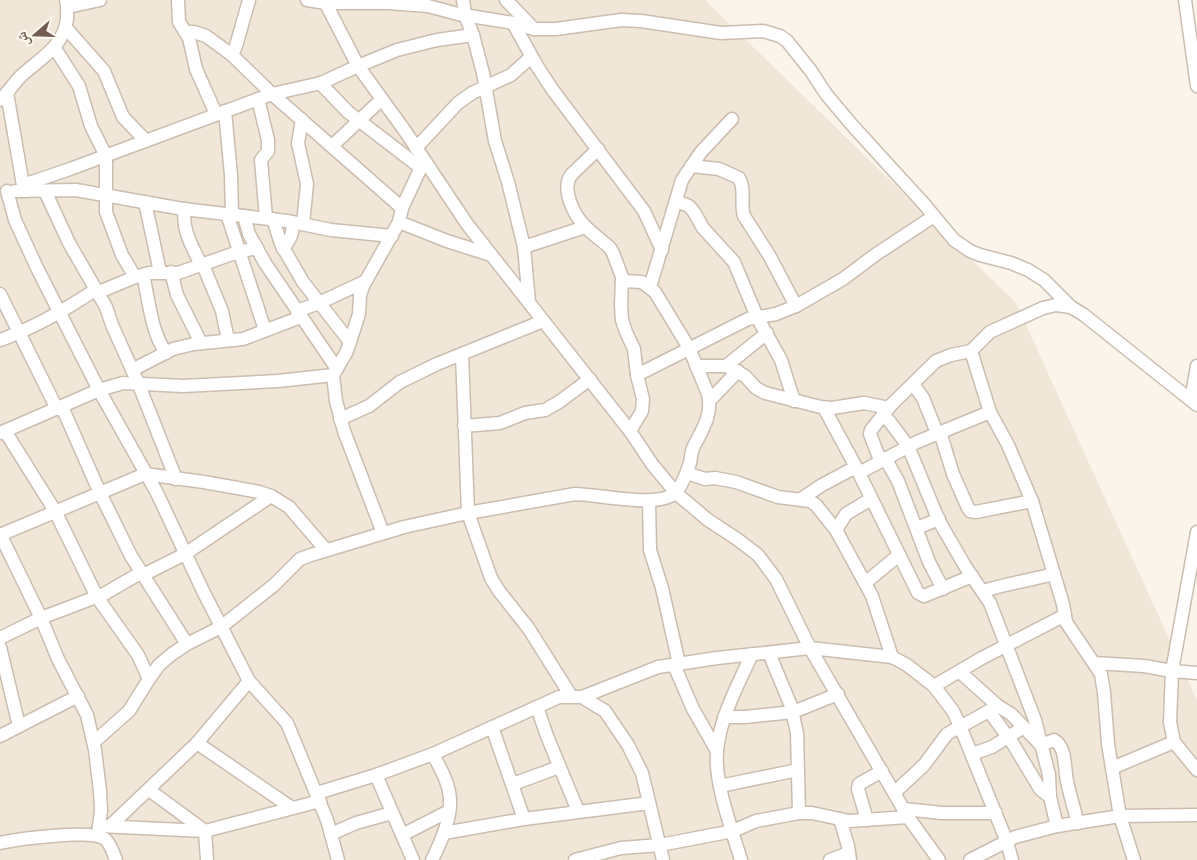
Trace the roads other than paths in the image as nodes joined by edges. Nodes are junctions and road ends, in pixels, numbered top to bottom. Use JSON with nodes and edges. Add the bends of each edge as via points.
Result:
{"nodes":[{"id":1,"x":100,"y":0,"type":"edge"},
{"id":2,"x":178,"y":0,"type":"edge"},
{"id":3,"x":249,"y":0,"type":"edge"},
{"id":4,"x":307,"y":0,"type":"edge"},
{"id":5,"x":463,"y":0,"type":"edge"},
{"id":6,"x":506,"y":0,"type":"edge"},
{"id":7,"x":1185,"y":0,"type":"edge"},
{"id":8,"x":325,"y":2,"type":"edge"},
{"id":9,"x":67,"y":3,"type":"edge"},
{"id":10,"x":464,"y":15,"type":"junction"},
{"id":11,"x":513,"y":23,"type":"junction"},
{"id":12,"x":66,"y":28,"type":"junction"},
{"id":13,"x":534,"y":29,"type":"junction"},
{"id":14,"x":185,"y":32,"type":"junction"},
{"id":15,"x":473,"y":35,"type":"junction"},
{"id":16,"x":54,"y":47,"type":"junction"},
{"id":17,"x":232,"y":55,"type":"junction"},
{"id":18,"x":531,"y":57,"type":"junction"},
{"id":19,"x":358,"y":66,"type":"junction"},
{"id":20,"x":320,"y":83,"type":"junction"},
{"id":21,"x":485,"y":86,"type":"junction"},
{"id":22,"x":1197,"y":86,"type":"edge"},
{"id":23,"x":272,"y":94,"type":"junction"},
{"id":24,"x":4,"y":96,"type":"edge"},
{"id":25,"x":258,"y":99,"type":"junction"},
{"id":26,"x":382,"y":99,"type":"junction"},
{"id":27,"x":220,"y":113,"type":"junction"},
{"id":28,"x":732,"y":119,"type":"dead end"},
{"id":29,"x":302,"y":120,"type":"junction"},
{"id":30,"x":360,"y":120,"type":"junction"},
{"id":31,"x":146,"y":141,"type":"junction"},
{"id":32,"x":332,"y":146,"type":"junction"},
{"id":33,"x":416,"y":148,"type":"junction"},
{"id":34,"x":598,"y":150,"type":"junction"},
{"id":35,"x":106,"y":156,"type":"junction"},
{"id":36,"x":423,"y":164,"type":"junction"},
{"id":37,"x":692,"y":166,"type":"junction"},
{"id":38,"x":23,"y":188,"type":"junction"},
{"id":39,"x":46,"y":191,"type":"junction"},
{"id":40,"x":4,"y":192,"type":"edge"},
{"id":41,"x":106,"y":195,"type":"junction"},
{"id":42,"x":676,"y":201,"type":"junction"},
{"id":43,"x":144,"y":202,"type":"junction"},
{"id":44,"x":402,"y":208,"type":"junction"},
{"id":45,"x":185,"y":209,"type":"junction"},
{"id":46,"x":234,"y":215,"type":"junction"},
{"id":47,"x":934,"y":216,"type":"junction"},
{"id":48,"x":270,"y":219,"type":"junction"},
{"id":49,"x":399,"y":222,"type":"junction"},
{"id":50,"x":297,"y":223,"type":"junction"},
{"id":51,"x":585,"y":227,"type":"junction"},
{"id":52,"x":392,"y":236,"type":"junction"},
{"id":53,"x":282,"y":246,"type":"junction"},
{"id":54,"x":524,"y":247,"type":"junction"},
{"id":55,"x":662,"y":250,"type":"junction"},
{"id":56,"x":258,"y":251,"type":"junction"},
{"id":57,"x":238,"y":252,"type":"junction"},
{"id":58,"x":492,"y":255,"type":"junction"},
{"id":59,"x":202,"y":265,"type":"junction"},
{"id":60,"x":165,"y":272,"type":"junction"},
{"id":61,"x":139,"y":276,"type":"junction"},
{"id":62,"x":366,"y":280,"type":"junction"},
{"id":63,"x":622,"y":281,"type":"junction"},
{"id":64,"x":650,"y":287,"type":"junction"},
{"id":65,"x":97,"y":291,"type":"junction"},
{"id":66,"x":0,"y":294,"type":"edge"},
{"id":67,"x":529,"y":302,"type":"junction"},
{"id":68,"x":319,"y":303,"type":"junction"},
{"id":69,"x":796,"y":306,"type":"junction"},
{"id":70,"x":1071,"y":307,"type":"junction"},
{"id":71,"x":61,"y":312,"type":"junction"},
{"id":72,"x":299,"y":314,"type":"junction"},
{"id":73,"x":757,"y":317,"type":"junction"},
{"id":74,"x":543,"y":320,"type":"junction"},
{"id":75,"x":265,"y":330,"type":"junction"},
{"id":76,"x":20,"y":333,"type":"junction"},
{"id":77,"x":766,"y":333,"type":"junction"},
{"id":78,"x":0,"y":340,"type":"edge"},
{"id":79,"x":228,"y":340,"type":"junction"},
{"id":80,"x":350,"y":342,"type":"junction"},
{"id":81,"x":201,"y":343,"type":"junction"},
{"id":82,"x":689,"y":348,"type":"junction"},
{"id":83,"x":971,"y":352,"type":"junction"},
{"id":84,"x":166,"y":353,"type":"junction"},
{"id":85,"x":462,"y":354,"type":"junction"},
{"id":86,"x":696,"y":366,"type":"junction"},
{"id":87,"x":1197,"y":366,"type":"edge"},
{"id":88,"x":732,"y":369,"type":"junction"},
{"id":89,"x":132,"y":370,"type":"junction"},
{"id":90,"x":335,"y":372,"type":"junction"},
{"id":91,"x":637,"y":375,"type":"junction"},
{"id":92,"x":590,"y":379,"type":"junction"},
{"id":93,"x":912,"y":384,"type":"junction"},
{"id":94,"x":139,"y":385,"type":"junction"},
{"id":95,"x":99,"y":390,"type":"junction"},
{"id":96,"x":709,"y":401,"type":"junction"},
{"id":97,"x":794,"y":401,"type":"junction"},
{"id":98,"x":1194,"y":403,"type":"edge"},
{"id":99,"x":60,"y":408,"type":"junction"},
{"id":100,"x":824,"y":408,"type":"junction"},
{"id":101,"x":886,"y":411,"type":"junction"},
{"id":102,"x":990,"y":412,"type":"junction"},
{"id":103,"x":340,"y":419,"type":"junction"},
{"id":104,"x":464,"y":426,"type":"junction"},
{"id":105,"x":630,"y":431,"type":"junction"},
{"id":106,"x":2,"y":432,"type":"edge"},
{"id":107,"x":938,"y":432,"type":"junction"},
{"id":108,"x":908,"y":446,"type":"junction"},
{"id":109,"x":883,"y":459,"type":"junction"},
{"id":110,"x":858,"y":470,"type":"junction"},
{"id":111,"x":145,"y":474,"type":"junction"},
{"id":112,"x":687,"y":474,"type":"junction"},
{"id":113,"x":176,"y":479,"type":"junction"},
{"id":114,"x":100,"y":493,"type":"junction"},
{"id":115,"x":676,"y":493,"type":"junction"},
{"id":116,"x":271,"y":496,"type":"junction"},
{"id":117,"x":801,"y":499,"type":"junction"},
{"id":118,"x":871,"y":499,"type":"junction"},
{"id":119,"x":649,"y":501,"type":"junction"},
{"id":120,"x":1032,"y":501,"type":"junction"},
{"id":121,"x":55,"y":511,"type":"junction"},
{"id":122,"x":468,"y":513,"type":"junction"},
{"id":123,"x":939,"y":519,"type":"junction"},
{"id":124,"x":917,"y":528,"type":"junction"},
{"id":125,"x":836,"y":530,"type":"junction"},
{"id":126,"x":1197,"y":532,"type":"edge"},
{"id":127,"x":384,"y":533,"type":"junction"},
{"id":128,"x":0,"y":535,"type":"edge"},
{"id":129,"x":326,"y":550,"type":"junction"},
{"id":130,"x":185,"y":554,"type":"junction"},
{"id":131,"x":899,"y":555,"type":"junction"},
{"id":132,"x":142,"y":574,"type":"junction"},
{"id":133,"x":1054,"y":574,"type":"junction"},
{"id":134,"x":972,"y":576,"type":"junction"},
{"id":135,"x":865,"y":583,"type":"junction"},
{"id":136,"x":943,"y":589,"type":"junction"},
{"id":137,"x":983,"y":591,"type":"junction"},
{"id":138,"x":97,"y":597,"type":"junction"},
{"id":139,"x":1065,"y":615,"type":"junction"},
{"id":140,"x":41,"y":618,"type":"junction"},
{"id":141,"x":221,"y":627,"type":"junction"},
{"id":142,"x":0,"y":638,"type":"edge"},
{"id":143,"x":186,"y":644,"type":"junction"},
{"id":144,"x":1006,"y":646,"type":"junction"},
{"id":145,"x":0,"y":647,"type":"edge"},
{"id":146,"x":810,"y":648,"type":"junction"},
{"id":147,"x":769,"y":653,"type":"junction"},
{"id":148,"x":752,"y":654,"type":"junction"},
{"id":149,"x":892,"y":657,"type":"junction"},
{"id":150,"x":1094,"y":663,"type":"junction"},
{"id":151,"x":677,"y":664,"type":"junction"},
{"id":152,"x":1172,"y":671,"type":"junction"},
{"id":153,"x":960,"y":672,"type":"junction"},
{"id":154,"x":1197,"y":673,"type":"edge"},
{"id":155,"x":148,"y":679,"type":"junction"},
{"id":156,"x":249,"y":681,"type":"junction"},
{"id":157,"x":934,"y":686,"type":"junction"},
{"id":158,"x":838,"y":694,"type":"junction"},
{"id":159,"x":78,"y":696,"type":"junction"},
{"id":160,"x":576,"y":696,"type":"junction"},
{"id":161,"x":537,"y":707,"type":"junction"},
{"id":162,"x":994,"y":708,"type":"junction"},
{"id":163,"x":793,"y":712,"type":"junction"},
{"id":164,"x":724,"y":717,"type":"junction"},
{"id":165,"x":19,"y":726,"type":"junction"},
{"id":166,"x":960,"y":726,"type":"junction"},
{"id":167,"x":492,"y":727,"type":"junction"},
{"id":168,"x":1024,"y":727,"type":"junction"},
{"id":169,"x":0,"y":736,"type":"edge"},
{"id":170,"x":1008,"y":738,"type":"junction"},
{"id":171,"x":94,"y":742,"type":"junction"},
{"id":172,"x":1174,"y":742,"type":"junction"},
{"id":173,"x":197,"y":743,"type":"junction"},
{"id":174,"x":1041,"y":745,"type":"junction"},
{"id":175,"x":717,"y":751,"type":"junction"},
{"id":176,"x":433,"y":754,"type":"junction"},
{"id":177,"x":972,"y":754,"type":"junction"},
{"id":178,"x":560,"y":767,"type":"junction"},
{"id":179,"x":1112,"y":768,"type":"junction"},
{"id":180,"x":798,"y":770,"type":"junction"},
{"id":181,"x":1197,"y":770,"type":"edge"},
{"id":182,"x":882,"y":771,"type":"junction"},
{"id":183,"x":376,"y":775,"type":"junction"},
{"id":184,"x":513,"y":784,"type":"junction"},
{"id":185,"x":720,"y":786,"type":"junction"},
{"id":186,"x":149,"y":790,"type":"junction"},
{"id":187,"x":895,"y":792,"type":"junction"},
{"id":188,"x":318,"y":797,"type":"junction"},
{"id":189,"x":1050,"y":797,"type":"junction"},
{"id":190,"x":649,"y":803,"type":"junction"},
{"id":191,"x":292,"y":808,"type":"junction"},
{"id":192,"x":448,"y":811,"type":"junction"},
{"id":193,"x":578,"y":811,"type":"junction"},
{"id":194,"x":392,"y":813,"type":"junction"},
{"id":195,"x":799,"y":813,"type":"junction"},
{"id":196,"x":906,"y":813,"type":"junction"},
{"id":197,"x":996,"y":813,"type":"junction"},
{"id":198,"x":1197,"y":815,"type":"edge"},
{"id":199,"x":1120,"y":816,"type":"junction"},
{"id":200,"x":524,"y":819,"type":"junction"},
{"id":201,"x":840,"y":820,"type":"junction"},
{"id":202,"x":867,"y":820,"type":"junction"},
{"id":203,"x":1078,"y":823,"type":"junction"},
{"id":204,"x":1057,"y":826,"type":"junction"},
{"id":205,"x":102,"y":829,"type":"junction"},
{"id":206,"x":205,"y":831,"type":"junction"},
{"id":207,"x":732,"y":831,"type":"junction"},
{"id":208,"x":444,"y":833,"type":"junction"},
{"id":209,"x":331,"y":834,"type":"junction"},
{"id":210,"x":402,"y":835,"type":"junction"},
{"id":211,"x":1,"y":840,"type":"edge"},
{"id":212,"x":1007,"y":842,"type":"junction"},
{"id":213,"x":660,"y":845,"type":"junction"},
{"id":214,"x":849,"y":857,"type":"edge"},
{"id":215,"x":116,"y":860,"type":"edge"},
{"id":216,"x":207,"y":860,"type":"edge"},
{"id":217,"x":338,"y":860,"type":"edge"},
{"id":218,"x":413,"y":860,"type":"edge"},
{"id":219,"x":432,"y":860,"type":"edge"},
{"id":220,"x":575,"y":860,"type":"edge"},
{"id":221,"x":663,"y":860,"type":"edge"},
{"id":222,"x":741,"y":860,"type":"edge"},
{"id":223,"x":830,"y":860,"type":"edge"},
{"id":224,"x":939,"y":860,"type":"edge"},
{"id":225,"x":970,"y":860,"type":"edge"},
{"id":226,"x":1012,"y":860,"type":"edge"},
{"id":227,"x":1134,"y":860,"type":"edge"}],
"edges":[{"from":1,"to":9,"type":"street"},
{"from":2,"to":14,"type":"street","via":[[179,22]]},
{"from":3,"to":17,"type":"street"},
{"from":4,"to":8,"type":"street"},
{"from":5,"to":10,"type":"street"},
{"from":6,"to":13,"type":"street"},
{"from":7,"to":22,"type":"street"},
{"from":8,"to":10,"type":"street","via":[[388,2],[428,6]]},
{"from":8,"to":19,"type":"street"},
{"from":9,"to":12,"type":"street"},
{"from":10,"to":11,"type":"street"},
{"from":10,"to":15,"type":"street"},
{"from":11,"to":13,"type":"street"},
{"from":11,"to":18,"type":"street"},
{"from":12,"to":16,"type":"street"},
{"from":12,"to":31,"type":"street","via":[[104,71],[123,117]]},
{"from":13,"to":47,"type":"street","via":[[621,20],[722,33],[763,31],[780,36],[852,125]]},
{"from":14,"to":17,"type":"street","via":[[206,36]]},
{"from":14,"to":27,"type":"street","via":[[196,69]]},
{"from":15,"to":19,"type":"street","via":[[397,50]]},
{"from":15,"to":21,"type":"street"},
{"from":16,"to":24,"type":"street"},
{"from":16,"to":35,"type":"street","via":[[79,86],[91,126]]},
{"from":17,"to":23,"type":"street"},
{"from":18,"to":21,"type":"street","via":[[511,74]]},
{"from":18,"to":34,"type":"street"},
{"from":19,"to":20,"type":"street"},
{"from":19,"to":26,"type":"street"},
{"from":20,"to":23,"type":"street"},
{"from":20,"to":30,"type":"street"},
{"from":21,"to":33,"type":"street","via":[[458,104]]},
{"from":21,"to":54,"type":"street","via":[[494,141]]},
{"from":23,"to":25,"type":"street"},
{"from":23,"to":29,"type":"street"},
{"from":24,"to":38,"type":"street"},
{"from":25,"to":27,"type":"street"},
{"from":25,"to":48,"type":"street","via":[[268,140],[268,151],[261,160]]},
{"from":26,"to":30,"type":"street"},
{"from":26,"to":33,"type":"street"},
{"from":27,"to":31,"type":"street"},
{"from":27,"to":46,"type":"street"},
{"from":28,"to":37,"type":"street"},
{"from":29,"to":32,"type":"street"},
{"from":29,"to":50,"type":"street","via":[[298,143],[306,184]]},
{"from":30,"to":32,"type":"street"},
{"from":30,"to":36,"type":"street"},
{"from":31,"to":35,"type":"street"},
{"from":32,"to":44,"type":"street"},
{"from":33,"to":36,"type":"street"},
{"from":34,"to":51,"type":"street","via":[[567,182],[567,193]]},
{"from":34,"to":55,"type":"street","via":[[644,211]]},
{"from":35,"to":38,"type":"street"},
{"from":35,"to":41,"type":"street"},
{"from":36,"to":44,"type":"street"},
{"from":36,"to":58,"type":"street"},
{"from":37,"to":42,"type":"street","via":[[682,180]]},
{"from":37,"to":69,"type":"street","via":[[719,169],[739,178],[744,216]]},
{"from":38,"to":39,"type":"street"},
{"from":38,"to":40,"type":"street"},
{"from":39,"to":41,"type":"street","via":[[76,190]]},
{"from":39,"to":65,"type":"street","via":[[69,242]]},
{"from":40,"to":71,"type":"street","via":[[37,268]]},
{"from":41,"to":43,"type":"street"},
{"from":41,"to":61,"type":"street","via":[[106,212],[122,255]]},
{"from":42,"to":55,"type":"street"},
{"from":42,"to":73,"type":"street","via":[[689,206],[703,228],[734,262]]},
{"from":43,"to":45,"type":"street"},
{"from":43,"to":60,"type":"street"},
{"from":44,"to":49,"type":"street"},
{"from":45,"to":46,"type":"street"},
{"from":45,"to":59,"type":"street","via":[[183,219],[191,248]]},
{"from":46,"to":48,"type":"street"},
{"from":46,"to":56,"type":"street"},
{"from":46,"to":57,"type":"street"},
{"from":47,"to":69,"type":"street","via":[[843,279]]},
{"from":47,"to":70,"type":"street","via":[[947,233],[970,251],[1028,270],[1044,280]]},
{"from":48,"to":50,"type":"street"},
{"from":48,"to":53,"type":"street"},
{"from":49,"to":52,"type":"street"},
{"from":49,"to":58,"type":"street"},
{"from":50,"to":52,"type":"street"},
{"from":50,"to":53,"type":"street","via":[[292,236]]},
{"from":51,"to":54,"type":"street"},
{"from":51,"to":63,"type":"street","via":[[613,253]]},
{"from":52,"to":62,"type":"street"},
{"from":53,"to":56,"type":"street"},
{"from":53,"to":68,"type":"street"},
{"from":54,"to":67,"type":"street"},
{"from":55,"to":64,"type":"street"},
{"from":56,"to":57,"type":"street"},
{"from":56,"to":72,"type":"street"},
{"from":57,"to":59,"type":"street"},
{"from":57,"to":75,"type":"street"},
{"from":58,"to":67,"type":"street"},
{"from":59,"to":60,"type":"street","via":[[178,273]]},
{"from":59,"to":79,"type":"street","via":[[222,311]]},
{"from":60,"to":61,"type":"street"},
{"from":60,"to":81,"type":"street"},
{"from":61,"to":65,"type":"street"},
{"from":61,"to":84,"type":"street","via":[[155,334]]},
{"from":62,"to":68,"type":"street"},
{"from":62,"to":80,"type":"street"},
{"from":63,"to":64,"type":"street","via":[[642,282]]},
{"from":63,"to":91,"type":"street","via":[[622,320],[634,349]]},
{"from":64,"to":82,"type":"street"},
{"from":65,"to":71,"type":"street"},
{"from":65,"to":89,"type":"street"},
{"from":66,"to":76,"type":"street"},
{"from":67,"to":74,"type":"street"},
{"from":68,"to":72,"type":"street"},
{"from":68,"to":80,"type":"street"},
{"from":69,"to":73,"type":"street"},
{"from":70,"to":83,"type":"street","via":[[1056,305],[1043,308],[1007,323],[990,332]]},
{"from":70,"to":98,"type":"street"},
{"from":71,"to":76,"type":"street"},
{"from":71,"to":95,"type":"street"},
{"from":72,"to":75,"type":"street"},
{"from":72,"to":90,"type":"street"},
{"from":73,"to":77,"type":"street"},
{"from":73,"to":82,"type":"street"},
{"from":74,"to":85,"type":"street"},
{"from":74,"to":92,"type":"street"},
{"from":75,"to":79,"type":"street","via":[[250,337]]},
{"from":76,"to":78,"type":"street"},
{"from":76,"to":99,"type":"street"},
{"from":77,"to":88,"type":"street"},
{"from":77,"to":97,"type":"street","via":[[781,360]]},
{"from":79,"to":81,"type":"street"},
{"from":80,"to":90,"type":"street"},
{"from":81,"to":84,"type":"street"},
{"from":82,"to":86,"type":"street"},
{"from":82,"to":91,"type":"street"},
{"from":83,"to":93,"type":"street","via":[[943,357]]},
{"from":83,"to":102,"type":"street"},
{"from":84,"to":89,"type":"street"},
{"from":85,"to":103,"type":"street","via":[[400,382],[369,406]]},
{"from":85,"to":104,"type":"street"},
{"from":86,"to":88,"type":"street"},
{"from":86,"to":96,"type":"street"},
{"from":87,"to":98,"type":"street"},
{"from":88,"to":96,"type":"street"},
{"from":88,"to":97,"type":"street","via":[[765,393]]},
{"from":89,"to":94,"type":"street"},
{"from":90,"to":94,"type":"street","via":[[259,382]]},
{"from":90,"to":103,"type":"street"},
{"from":91,"to":105,"type":"street","via":[[643,399],[642,411]]},
{"from":92,"to":104,"type":"street","via":[[545,410],[500,423]]},
{"from":92,"to":105,"type":"street"},
{"from":93,"to":101,"type":"street"},
{"from":93,"to":107,"type":"street","via":[[923,398]]},
{"from":94,"to":95,"type":"street","via":[[123,383]]},
{"from":94,"to":113,"type":"street"},
{"from":95,"to":99,"type":"street"},
{"from":95,"to":111,"type":"street"},
{"from":96,"to":112,"type":"street","via":[[707,421],[693,450]]},
{"from":97,"to":100,"type":"street"},
{"from":99,"to":106,"type":"street"},
{"from":99,"to":114,"type":"street"},
{"from":100,"to":101,"type":"street","via":[[864,403]]},
{"from":100,"to":110,"type":"street"},
{"from":101,"to":108,"type":"street"},
{"from":101,"to":109,"type":"street","via":[[870,432]]},
{"from":102,"to":107,"type":"street"},
{"from":102,"to":120,"type":"street"},
{"from":103,"to":127,"type":"street"},
{"from":104,"to":122,"type":"street"},
{"from":105,"to":115,"type":"street"},
{"from":106,"to":121,"type":"street"},
{"from":107,"to":108,"type":"street"},
{"from":107,"to":120,"type":"street","via":[[970,511]]},
{"from":108,"to":109,"type":"street"},
{"from":108,"to":123,"type":"street"},
{"from":109,"to":110,"type":"street"},
{"from":109,"to":124,"type":"street","via":[[898,481]]},
{"from":110,"to":117,"type":"street","via":[[822,485]]},
{"from":110,"to":118,"type":"street"},
{"from":111,"to":113,"type":"street"},
{"from":111,"to":114,"type":"street"},
{"from":111,"to":130,"type":"street"},
{"from":112,"to":115,"type":"street"},
{"from":112,"to":117,"type":"street","via":[[736,482],[778,497]]},
{"from":113,"to":116,"type":"street"},
{"from":114,"to":121,"type":"street"},
{"from":114,"to":132,"type":"street"},
{"from":115,"to":119,"type":"street"},
{"from":115,"to":146,"type":"street","via":[[758,555],[776,579]]},
{"from":116,"to":129,"type":"street","via":[[289,507]]},
{"from":116,"to":130,"type":"street"},
{"from":117,"to":125,"type":"street","via":[[816,505]]},
{"from":118,"to":125,"type":"street","via":[[846,514]]},
{"from":118,"to":131,"type":"street"},
{"from":119,"to":122,"type":"street","via":[[575,494]]},
{"from":119,"to":151,"type":"street","via":[[650,550],[662,588]]},
{"from":120,"to":133,"type":"street"},
{"from":121,"to":128,"type":"street"},
{"from":121,"to":138,"type":"street"},
{"from":122,"to":127,"type":"street"},
{"from":122,"to":160,"type":"street","via":[[491,578]]},
{"from":123,"to":124,"type":"street"},
{"from":123,"to":134,"type":"street"},
{"from":124,"to":136,"type":"street"},
{"from":125,"to":135,"type":"street"},
{"from":126,"to":152,"type":"street"},
{"from":127,"to":129,"type":"street"},
{"from":128,"to":140,"type":"street"},
{"from":129,"to":141,"type":"street","via":[[300,559],[274,585]]},
{"from":130,"to":132,"type":"street"},
{"from":130,"to":141,"type":"street"},
{"from":131,"to":135,"type":"street"},
{"from":131,"to":136,"type":"street","via":[[918,593],[924,596]]},
{"from":132,"to":138,"type":"street"},
{"from":132,"to":143,"type":"street"},
{"from":133,"to":137,"type":"street"},
{"from":133,"to":139,"type":"street"},
{"from":134,"to":136,"type":"street"},
{"from":134,"to":137,"type":"street"},
{"from":135,"to":149,"type":"street"},
{"from":137,"to":144,"type":"street"},
{"from":138,"to":140,"type":"street"},
{"from":138,"to":155,"type":"street","via":[[138,655]]},
{"from":139,"to":144,"type":"street"},
{"from":139,"to":150,"type":"street","via":[[1066,622]]},
{"from":140,"to":142,"type":"street"},
{"from":140,"to":159,"type":"street"},
{"from":141,"to":143,"type":"street"},
{"from":141,"to":156,"type":"street"},
{"from":143,"to":155,"type":"street"},
{"from":144,"to":153,"type":"street"},
{"from":144,"to":174,"type":"street","via":[[1030,705]]},
{"from":145,"to":165,"type":"street"},
{"from":146,"to":147,"type":"street"},
{"from":146,"to":149,"type":"street"},
{"from":146,"to":158,"type":"street"},
{"from":147,"to":148,"type":"street"},
{"from":147,"to":163,"type":"street"},
{"from":148,"to":151,"type":"street"},
{"from":148,"to":164,"type":"street"},
{"from":149,"to":157,"type":"street"},
{"from":150,"to":152,"type":"street"},
{"from":150,"to":179,"type":"street","via":[[1101,674]]},
{"from":151,"to":160,"type":"street","via":[[658,667]]},
{"from":151,"to":175,"type":"street","via":[[693,710]]},
{"from":152,"to":154,"type":"street"},
{"from":152,"to":172,"type":"street","via":[[1170,722]]},
{"from":153,"to":157,"type":"street"},
{"from":153,"to":162,"type":"street"},
{"from":155,"to":171,"type":"street","via":[[128,711]]},
{"from":156,"to":173,"type":"street"},
{"from":156,"to":188,"type":"street","via":[[288,723]]},
{"from":157,"to":166,"type":"street"},
{"from":158,"to":163,"type":"street"},
{"from":158,"to":182,"type":"street"},
{"from":159,"to":165,"type":"street"},
{"from":159,"to":171,"type":"street"},
{"from":160,"to":161,"type":"street","via":[[558,697]]},
{"from":160,"to":190,"type":"street","via":[[605,711],[642,773]]},
{"from":161,"to":167,"type":"street"},
{"from":161,"to":178,"type":"street"},
{"from":162,"to":166,"type":"street"},
{"from":162,"to":168,"type":"street","via":[[1011,714]]},
{"from":162,"to":170,"type":"street"},
{"from":163,"to":164,"type":"street"},
{"from":163,"to":180,"type":"street"},
{"from":164,"to":175,"type":"street"},
{"from":165,"to":169,"type":"street"},
{"from":166,"to":177,"type":"street"},
{"from":166,"to":187,"type":"street","via":[[947,734],[924,765]]},
{"from":167,"to":176,"type":"street"},
{"from":167,"to":184,"type":"street"},
{"from":168,"to":170,"type":"street"},
{"from":168,"to":174,"type":"street"},
{"from":170,"to":177,"type":"street"},
{"from":170,"to":189,"type":"street","via":[[1040,789]]},
{"from":171,"to":205,"type":"street"},
{"from":172,"to":179,"type":"street"},
{"from":172,"to":181,"type":"street"},
{"from":173,"to":186,"type":"street"},
{"from":173,"to":191,"type":"street"},
{"from":174,"to":189,"type":"street","via":[[1049,775]]},
{"from":174,"to":203,"type":"street","via":[[1054,740],[1059,745]]},
{"from":175,"to":185,"type":"street"},
{"from":176,"to":183,"type":"street"},
{"from":176,"to":192,"type":"street","via":[[444,777],[450,801]]},
{"from":177,"to":197,"type":"street"},
{"from":178,"to":184,"type":"street"},
{"from":178,"to":193,"type":"street"},
{"from":179,"to":199,"type":"street"},
{"from":180,"to":185,"type":"street"},
{"from":180,"to":195,"type":"street"},
{"from":182,"to":187,"type":"street"},
{"from":182,"to":202,"type":"street","via":[[859,784]]},
{"from":183,"to":188,"type":"street"},
{"from":183,"to":194,"type":"street"},
{"from":184,"to":200,"type":"street"},
{"from":185,"to":207,"type":"street"},
{"from":186,"to":205,"type":"street"},
{"from":186,"to":206,"type":"street"},
{"from":187,"to":196,"type":"street"},
{"from":188,"to":191,"type":"street"},
{"from":188,"to":209,"type":"street"},
{"from":189,"to":204,"type":"street"},
{"from":190,"to":193,"type":"street"},
{"from":190,"to":213,"type":"street"},
{"from":191,"to":206,"type":"street"},
{"from":192,"to":208,"type":"street"},
{"from":192,"to":210,"type":"street"},
{"from":193,"to":200,"type":"street"},
{"from":194,"to":209,"type":"street"},
{"from":194,"to":210,"type":"street"},
{"from":195,"to":201,"type":"street"},
{"from":195,"to":207,"type":"street","via":[[756,821]]},
{"from":196,"to":197,"type":"street"},
{"from":196,"to":202,"type":"street"},
{"from":196,"to":224,"type":"street"},
{"from":197,"to":212,"type":"street"},
{"from":198,"to":199,"type":"street"},
{"from":199,"to":203,"type":"street"},
{"from":199,"to":227,"type":"street"},
{"from":200,"to":208,"type":"street"},
{"from":201,"to":202,"type":"street"},
{"from":201,"to":214,"type":"street"},
{"from":203,"to":204,"type":"street"},
{"from":204,"to":212,"type":"street"},
{"from":205,"to":206,"type":"street"},
{"from":205,"to":211,"type":"street"},
{"from":205,"to":215,"type":"street"},
{"from":206,"to":216,"type":"street"},
{"from":207,"to":213,"type":"street"},
{"from":207,"to":222,"type":"street"},
{"from":208,"to":219,"type":"street"},
{"from":209,"to":217,"type":"street"},
{"from":210,"to":218,"type":"street"},
{"from":212,"to":225,"type":"street"},
{"from":212,"to":226,"type":"street"},
{"from":213,"to":220,"type":"street","via":[[620,848]]},
{"from":213,"to":221,"type":"street"},
{"from":214,"to":223,"type":"street"}]}
